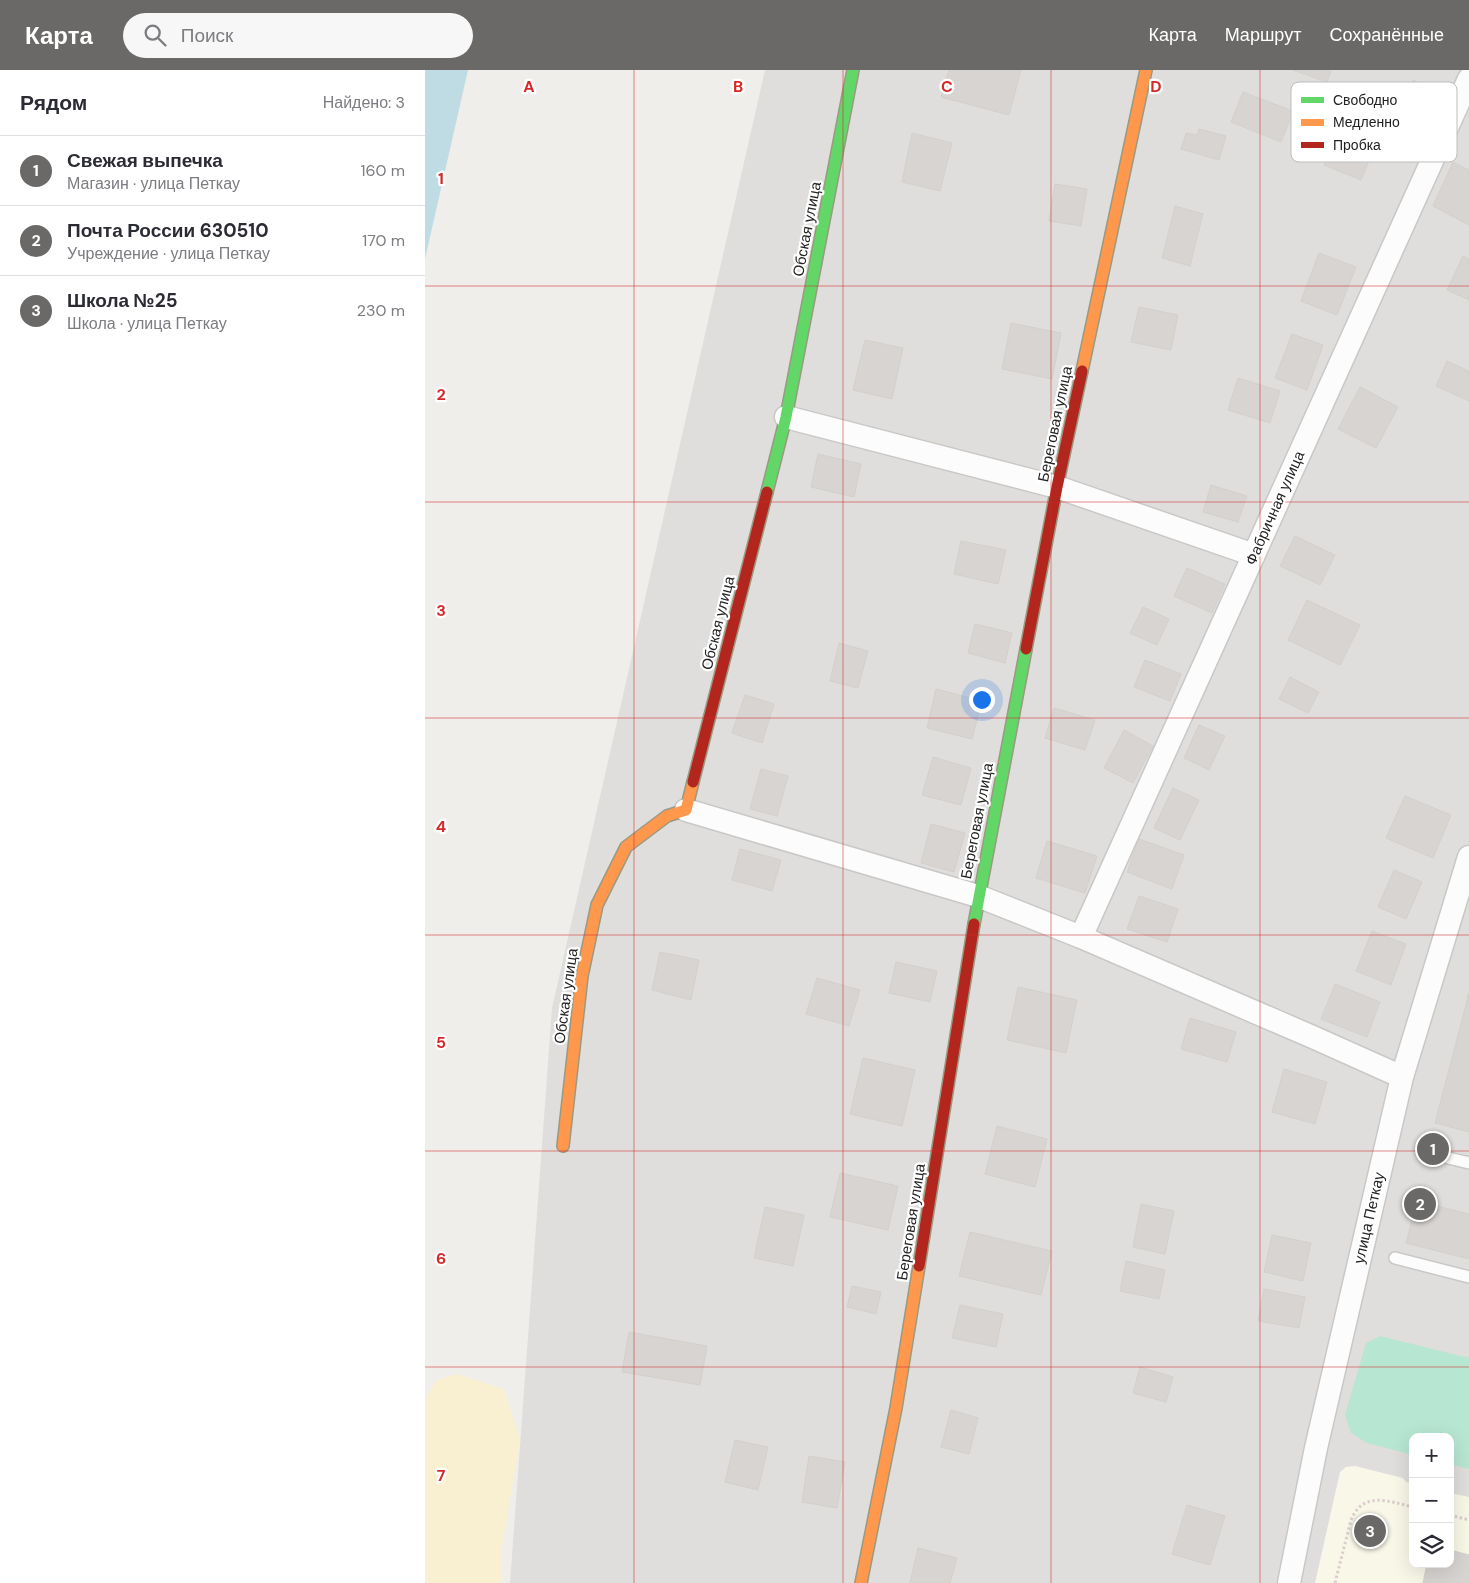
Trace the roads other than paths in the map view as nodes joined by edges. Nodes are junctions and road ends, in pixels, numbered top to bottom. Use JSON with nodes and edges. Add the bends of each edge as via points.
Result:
{"nodes":[{"id":1,"x":853,"y":70,"type":"edge"},
{"id":2,"x":1146,"y":70,"type":"edge"},
{"id":3,"x":1469,"y":79,"type":"edge"},
{"id":4,"x":1457,"y":106,"type":"edge"},
{"id":5,"x":1432,"y":162,"type":"edge"},
{"id":6,"x":786,"y":417,"type":"junction"},
{"id":7,"x":1057,"y":487,"type":"junction"},
{"id":8,"x":1254,"y":555,"type":"junction"},
{"id":9,"x":686,"y":810,"type":"junction"},
{"id":10,"x":1469,"y":857,"type":"edge"},
{"id":11,"x":978,"y":896,"type":"junction"},
{"id":12,"x":1081,"y":937,"type":"junction"},
{"id":13,"x":1401,"y":1077,"type":"junction"},
{"id":14,"x":563,"y":1146,"type":"dead end"},
{"id":15,"x":1440,"y":1156,"type":"dead end"},
{"id":16,"x":1469,"y":1163,"type":"edge"},
{"id":17,"x":1395,"y":1258,"type":"dead end"},
{"id":18,"x":1469,"y":1276,"type":"edge"},
{"id":19,"x":861,"y":1583,"type":"edge"},
{"id":20,"x":1289,"y":1583,"type":"edge"}],
"edges":[{"from":1,"to":6,"type":"street","name":"Обская улица"},
{"from":2,"to":7,"type":"street","name":"Береговая улица"},
{"from":3,"to":4,"type":"street","name":"Фабричная улица"},
{"from":5,"to":8,"type":"street","name":"Фабричная улица"},
{"from":6,"to":7,"type":"street"},
{"from":6,"to":9,"type":"street","name":"Обская улица"},
{"from":7,"to":8,"type":"street"},
{"from":7,"to":11,"type":"street","name":"Береговая улица"},
{"from":8,"to":12,"type":"street","name":"Фабричная улица"},
{"from":9,"to":11,"type":"street"},
{"from":9,"to":14,"type":"street","name":"Обская улица","via":[[667,816],[626,847],[597,906],[582,976]]},
{"from":10,"to":13,"type":"street","name":"улица Петкау"},
{"from":11,"to":12,"type":"street"},
{"from":11,"to":19,"type":"street","name":"Береговая улица","via":[[896,1408]]},
{"from":12,"to":13,"type":"street"},
{"from":13,"to":20,"type":"street","name":"улица Петкау","via":[[1316,1448]]},
{"from":15,"to":16,"type":"lane"},
{"from":17,"to":18,"type":"lane"}]}
